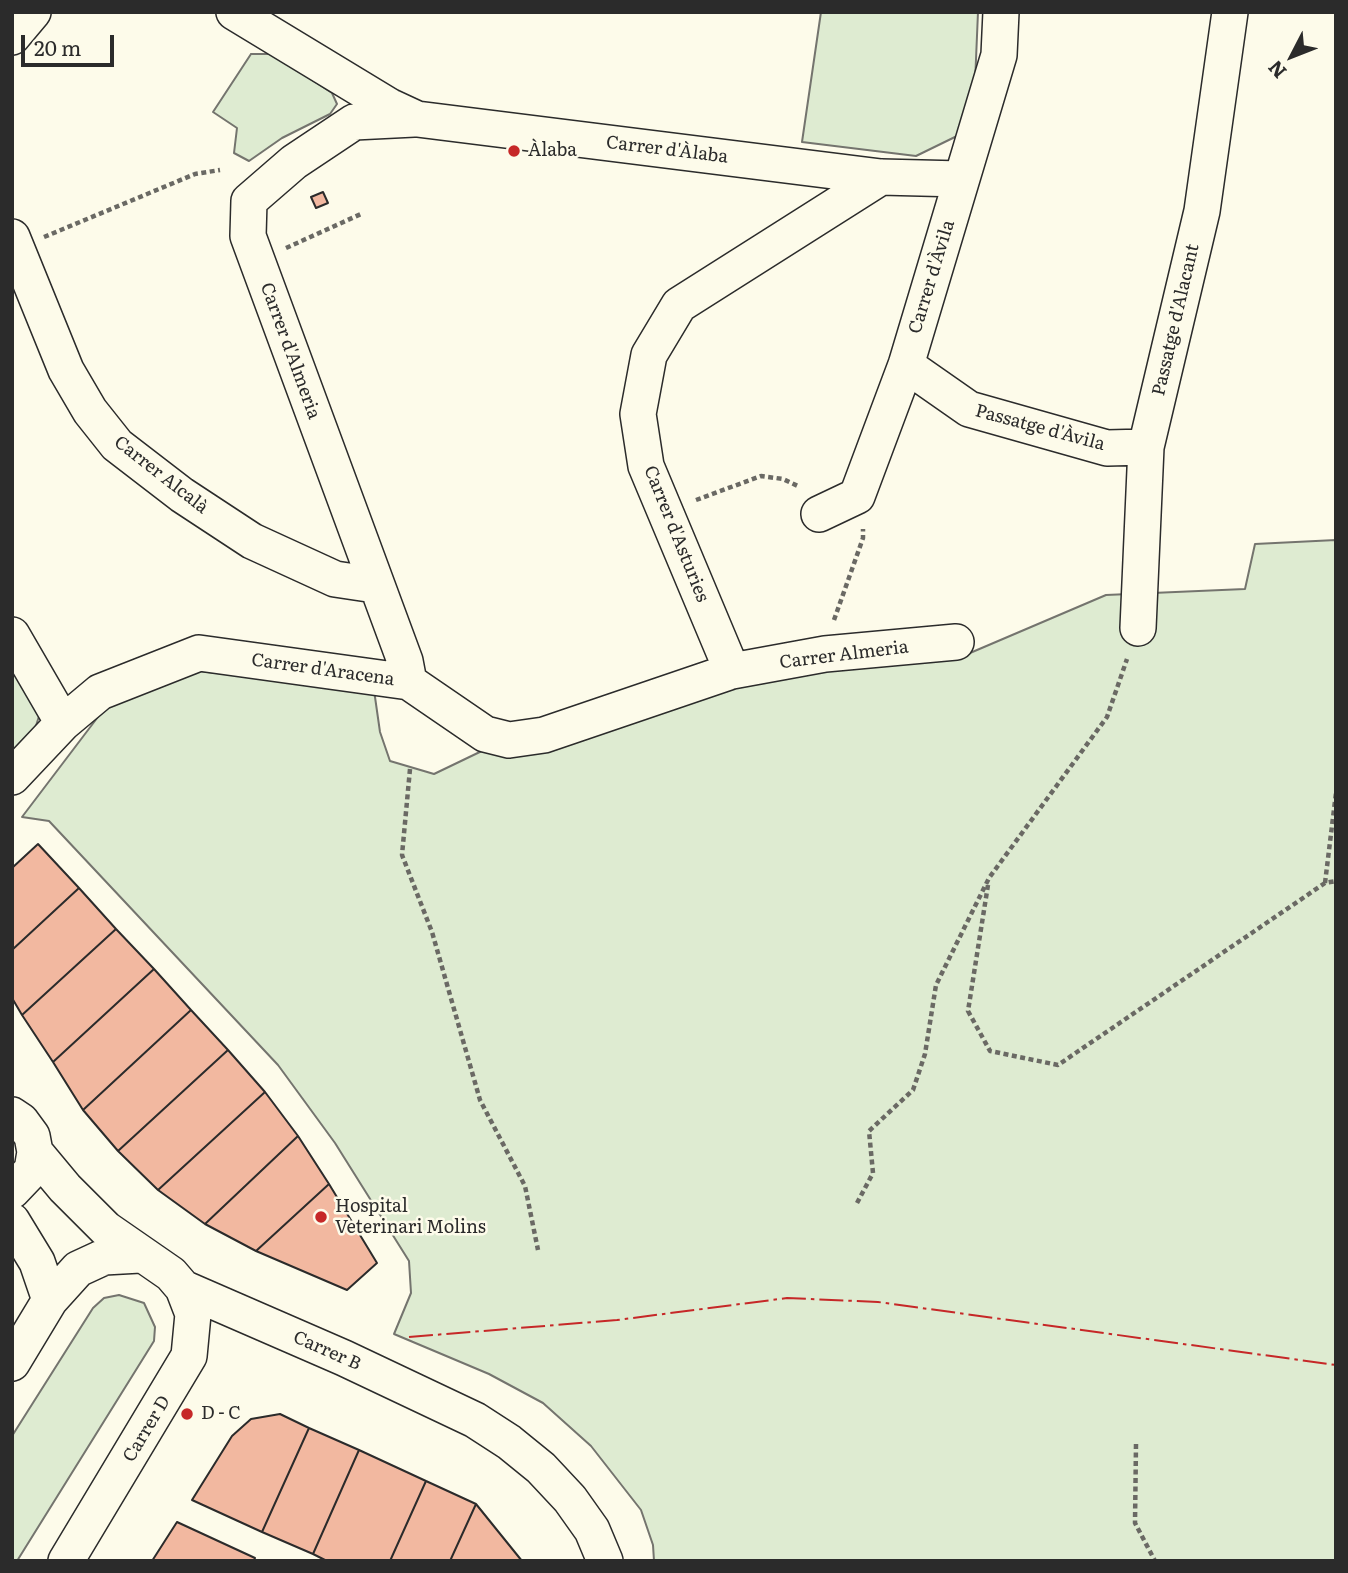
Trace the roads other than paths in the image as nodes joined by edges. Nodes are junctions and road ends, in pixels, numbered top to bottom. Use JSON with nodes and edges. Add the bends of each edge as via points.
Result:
{"nodes":[{"id":1,"x":33,"y":12,"type":"edge"},
{"id":2,"x":234,"y":12,"type":"edge"},
{"id":3,"x":1001,"y":12,"type":"edge"},
{"id":4,"x":1230,"y":12,"type":"edge"},
{"id":5,"x":12,"y":37,"type":"edge"},
{"id":6,"x":357,"y":105,"type":"junction"},
{"id":7,"x":881,"y":177,"type":"junction"},
{"id":8,"x":961,"y":179,"type":"junction"},
{"id":9,"x":25,"y":238,"type":"edge"},
{"id":10,"x":906,"y":365,"type":"junction"},
{"id":11,"x":1146,"y":447,"type":"junction"},
{"id":12,"x":819,"y":514,"type":"dead end"},
{"id":13,"x":375,"y":585,"type":"junction"},
{"id":14,"x":1138,"y":628,"type":"road end"},
{"id":15,"x":12,"y":635,"type":"edge"},
{"id":16,"x":956,"y":642,"type":"dead end"},
{"id":17,"x":732,"y":671,"type":"junction"},
{"id":18,"x":410,"y":682,"type":"junction"},
{"id":19,"x":63,"y":723,"type":"junction"},
{"id":20,"x":12,"y":777,"type":"edge"},
{"id":21,"x":12,"y":1115,"type":"edge"},
{"id":22,"x":36,"y":1152,"type":"junction"},
{"id":23,"x":12,"y":1191,"type":"edge"},
{"id":24,"x":12,"y":1221,"type":"edge"},
{"id":25,"x":140,"y":1255,"type":"junction"},
{"id":26,"x":183,"y":1287,"type":"junction"},
{"id":27,"x":50,"y":1300,"type":"junction"},
{"id":28,"x":12,"y":1363,"type":"edge"},
{"id":29,"x":66,"y":1561,"type":"edge"},
{"id":30,"x":605,"y":1561,"type":"edge"}],
"edges":[{"from":1,"to":5,"type":"street"},
{"from":2,"to":6,"type":"street","name":"Carrer d'Àlaba"},
{"from":3,"to":8,"type":"street","name":"Carrer d'Àvila","via":[[999,55]]},
{"from":4,"to":11,"type":"street","name":"Passatge d'Alacant","via":[[1202,211]]},
{"from":6,"to":7,"type":"street","name":"Carrer d'Àlaba","via":[[417,119]]},
{"from":6,"to":13,"type":"street","name":"Carrer d'Almeria","via":[[249,201],[248,236]]},
{"from":7,"to":8,"type":"street","name":"Carrer d'Àlaba"},
{"from":7,"to":17,"type":"street","name":"Carrer d'Asturies","via":[[679,305],[649,355],[638,414],[646,466]]},
{"from":8,"to":10,"type":"street","name":"Carrer d'Àvila"},
{"from":9,"to":13,"type":"street","name":"Carrer Alcalà","via":[[66,370],[90,411],[117,444],[252,541],[335,579]]},
{"from":10,"to":11,"type":"street","name":"Passatge d'Àvila","via":[[969,409],[1107,448]]},
{"from":10,"to":12,"type":"street","name":"Carrer d'Àvila","via":[[857,496]]},
{"from":11,"to":14,"type":"street","name":"Passatge d'Alacant"},
{"from":13,"to":18,"type":"street","name":"Carrer d'Almeria"},
{"from":15,"to":19,"type":"street"},
{"from":16,"to":17,"type":"street","name":"Carrer Almeria","via":[[825,654]]},
{"from":17,"to":18,"type":"street","name":"Carrer d'Aracena","via":[[544,735],[509,740],[485,734]]},
{"from":18,"to":19,"type":"street","name":"Carrer d'Aracena","via":[[199,653],[100,692]]},
{"from":19,"to":20,"type":"street","name":"Carrer d'Aracena"},
{"from":21,"to":22,"type":"street","name":"Carrer B","via":[[32,1136]]},
{"from":22,"to":23,"type":"street","via":[[32,1170]]},
{"from":22,"to":25,"type":"street","name":"Carrer B","via":[[65,1188]]},
{"from":24,"to":27,"type":"street","via":[[37,1262]]},
{"from":25,"to":26,"type":"street","name":"Carrer B","via":[[172,1274]]},
{"from":25,"to":27,"type":"street","via":[[118,1254],[92,1262],[65,1281]]},
{"from":26,"to":29,"type":"street","name":"Carrer D","via":[[193,1314],[189,1356]]},
{"from":26,"to":30,"type":"street","name":"Carrer B","via":[[368,1369],[475,1420],[509,1442],[570,1499],[592,1530]]},
{"from":27,"to":28,"type":"street"}]}
